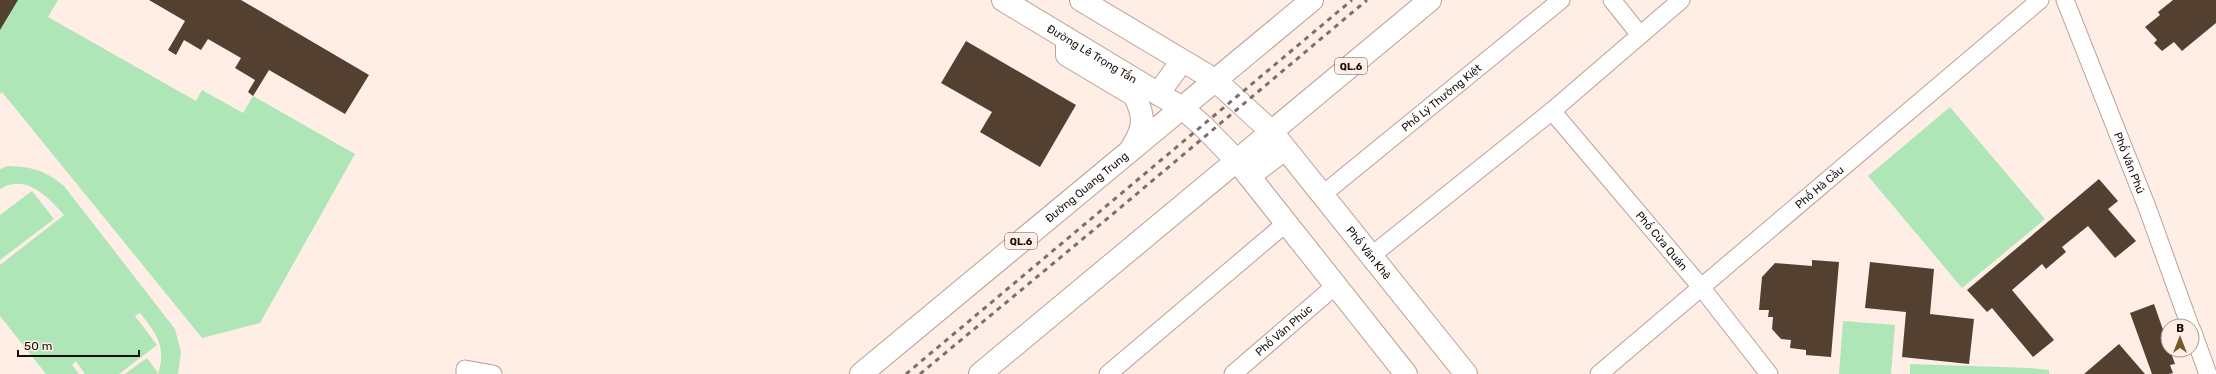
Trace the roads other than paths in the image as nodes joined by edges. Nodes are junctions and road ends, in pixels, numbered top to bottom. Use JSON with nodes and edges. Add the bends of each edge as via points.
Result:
{"nodes":[{"id":1,"x":1003,"y":0,"type":"edge"},
{"id":2,"x":1081,"y":0,"type":"edge"},
{"id":3,"x":1312,"y":0,"type":"edge"},
{"id":4,"x":1430,"y":0,"type":"edge"},
{"id":5,"x":1561,"y":0,"type":"edge"},
{"id":6,"x":1612,"y":0,"type":"edge"},
{"id":7,"x":1681,"y":0,"type":"edge"},
{"id":8,"x":2040,"y":0,"type":"edge"},
{"id":9,"x":2066,"y":0,"type":"edge"},
{"id":10,"x":1640,"y":35,"type":"junction"},
{"id":11,"x":1067,"y":39,"type":"junction"},
{"id":12,"x":1182,"y":61,"type":"junction"},
{"id":13,"x":1216,"y":80,"type":"junction"},
{"id":14,"x":1158,"y":94,"type":"junction"},
{"id":15,"x":1182,"y":108,"type":"junction"},
{"id":16,"x":1552,"y":111,"type":"junction"},
{"id":17,"x":1272,"y":132,"type":"junction"},
{"id":18,"x":1284,"y":149,"type":"junction"},
{"id":19,"x":1129,"y":152,"type":"junction"},
{"id":20,"x":1243,"y":169,"type":"junction"},
{"id":21,"x":1322,"y":195,"type":"junction"},
{"id":22,"x":1285,"y":224,"type":"junction"},
{"id":23,"x":1371,"y":256,"type":"junction"},
{"id":24,"x":1335,"y":286,"type":"junction"},
{"id":25,"x":1701,"y":287,"type":"junction"},
{"id":26,"x":2187,"y":318,"type":"edge"},
{"id":27,"x":2200,"y":352,"type":"edge"},
{"id":28,"x":464,"y":374,"type":"edge"},
{"id":29,"x":493,"y":374,"type":"edge"},
{"id":30,"x":861,"y":374,"type":"edge"},
{"id":31,"x":980,"y":374,"type":"edge"},
{"id":32,"x":1108,"y":374,"type":"edge"},
{"id":33,"x":1233,"y":374,"type":"edge"},
{"id":34,"x":1406,"y":374,"type":"edge"},
{"id":35,"x":1466,"y":374,"type":"edge"},
{"id":36,"x":1599,"y":374,"type":"edge"},
{"id":37,"x":1768,"y":374,"type":"edge"},
{"id":38,"x":2208,"y":374,"type":"edge"}],
"edges":[{"from":1,"to":11,"type":"main road","name":"Đường Lê Trọng Tấn"},
{"from":2,"to":12,"type":"main road"},
{"from":3,"to":13,"type":"main road","name":"Đường Quang Trung","number":"QL.6"},
{"from":4,"to":17,"type":"main road","number":"QL.6"},
{"from":5,"to":21,"type":"street","name":"Phố Lý Thường Kiệt"},
{"from":6,"to":10,"type":"street"},
{"from":7,"to":10,"type":"street"},
{"from":8,"to":25,"type":"street","name":"Phố Hà Cầu"},
{"from":9,"to":26,"type":"street","name":"Phố Văn Phú","via":[[2147,207]]},
{"from":10,"to":16,"type":"street"},
{"from":11,"to":14,"type":"main road","name":"Đường Lê Trọng Tấn"},
{"from":11,"to":19,"type":"main road","via":[[1067,55],[1134,95],[1137,100],[1142,118],[1141,133]]},
{"from":12,"to":13,"type":"main road"},
{"from":12,"to":14,"type":"main road"},
{"from":13,"to":15,"type":"main road","name":"Đường Quang Trung","number":"QL.6"},
{"from":13,"to":17,"type":"main road","name":"Phố Văn Khê"},
{"from":14,"to":15,"type":"main road","name":"Đường Lê Trọng Tấn"},
{"from":15,"to":19,"type":"main road","name":"Đường Quang Trung","number":"QL.6"},
{"from":15,"to":20,"type":"main road","name":"Đường Lê Trọng Tấn","via":[[1203,126]]},
{"from":16,"to":23,"type":"street"},
{"from":16,"to":25,"type":"street","name":"Phố Cửa Quán"},
{"from":17,"to":18,"type":"main road","name":"Phố Văn Khê"},
{"from":17,"to":20,"type":"main road","number":"QL.6"},
{"from":18,"to":20,"type":"main road"},
{"from":18,"to":21,"type":"main road","name":"Phố Văn Khê"},
{"from":19,"to":30,"type":"main road","name":"Đường Quang Trung","number":"QL.6"},
{"from":20,"to":22,"type":"main road"},
{"from":20,"to":31,"type":"main road","number":"QL.6"},
{"from":21,"to":23,"type":"main road","name":"Phố Văn Khê"},
{"from":22,"to":24,"type":"main road"},
{"from":22,"to":32,"type":"street"},
{"from":23,"to":35,"type":"main road","name":"Phố Văn Khê"},
{"from":24,"to":33,"type":"street","name":"Phố Văn Phúc"},
{"from":24,"to":34,"type":"main road"},
{"from":25,"to":36,"type":"street","name":"Phố Hà Cầu"},
{"from":25,"to":37,"type":"street","name":"Phố Cửa Quán"},
{"from":27,"to":38,"type":"street"},
{"from":28,"to":29,"type":"street","via":[[465,368]]}]}
